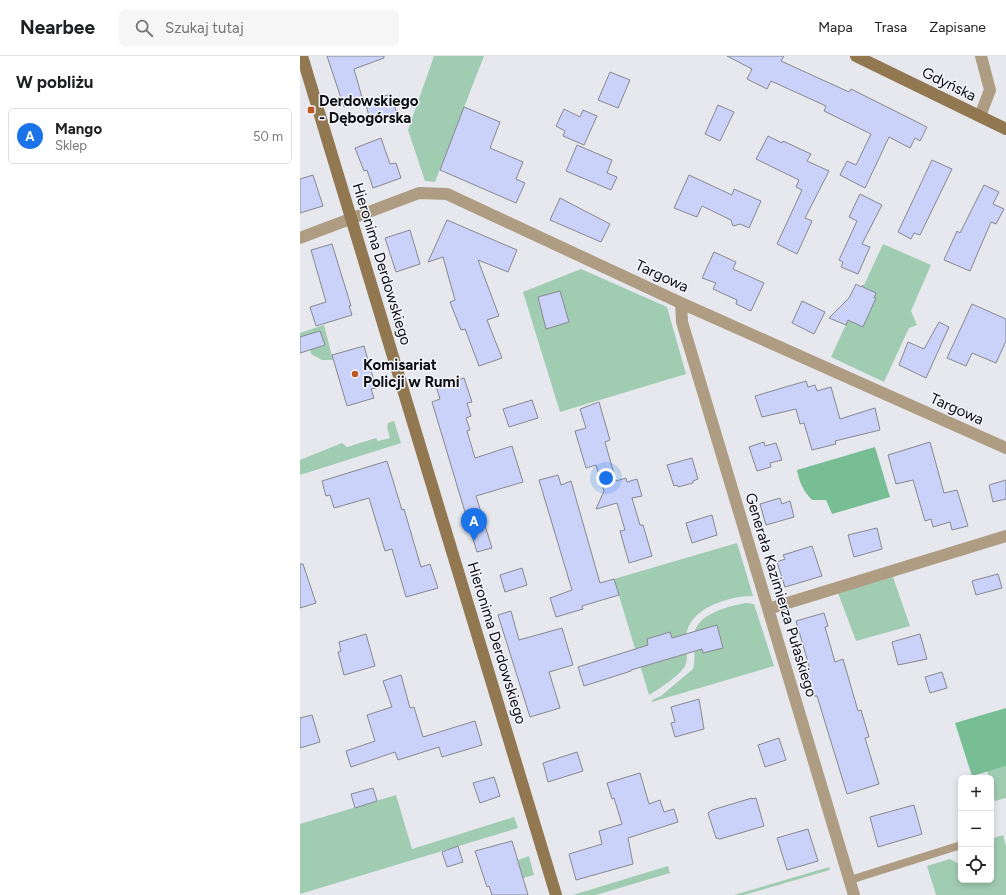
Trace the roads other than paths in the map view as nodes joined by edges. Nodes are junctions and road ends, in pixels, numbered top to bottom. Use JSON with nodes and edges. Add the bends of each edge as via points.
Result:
{"nodes":[{"id":1,"x":302,"y":56,"type":"edge"},
{"id":2,"x":856,"y":56,"type":"edge"},
{"id":3,"x":981,"y":56,"type":"edge"},
{"id":4,"x":980,"y":116,"type":"junction"},
{"id":5,"x":1006,"y":129,"type":"edge"},
{"id":6,"x":352,"y":218,"type":"junction"},
{"id":7,"x":300,"y":238,"type":"edge"},
{"id":8,"x":681,"y":303,"type":"junction"},
{"id":9,"x":1006,"y":448,"type":"edge"},
{"id":10,"x":1006,"y":536,"type":"edge"},
{"id":11,"x":768,"y":609,"type":"junction"},
{"id":12,"x":958,"y":846,"type":"edge"},
{"id":13,"x":850,"y":880,"type":"junction"},
{"id":14,"x":556,"y":895,"type":"edge"},
{"id":15,"x":854,"y":895,"type":"edge"}],
"edges":[{"from":1,"to":6,"type":"street","name":"Hieronima Derdowskiego"},
{"from":2,"to":4,"type":"street","name":"Gdyńska"},
{"from":3,"to":4,"type":"street","via":[[990,90]]},
{"from":4,"to":5,"type":"street","name":"Gdyńska"},
{"from":6,"to":7,"type":"street","name":"Targowa"},
{"from":6,"to":8,"type":"street","name":"Targowa","via":[[418,193],[447,194]]},
{"from":6,"to":14,"type":"street","name":"Hieronima Derdowskiego"},
{"from":8,"to":9,"type":"street","name":"Targowa"},
{"from":8,"to":11,"type":"street","name":"Generała Kazimierza Pułaskiego","via":[[682,322]]},
{"from":10,"to":11,"type":"street"},
{"from":11,"to":13,"type":"street","name":"Generała Kazimierza Pułaskiego"},
{"from":12,"to":13,"type":"lane"},
{"from":13,"to":15,"type":"street","name":"Generała Kazimierza Pułaskiego"}]}
